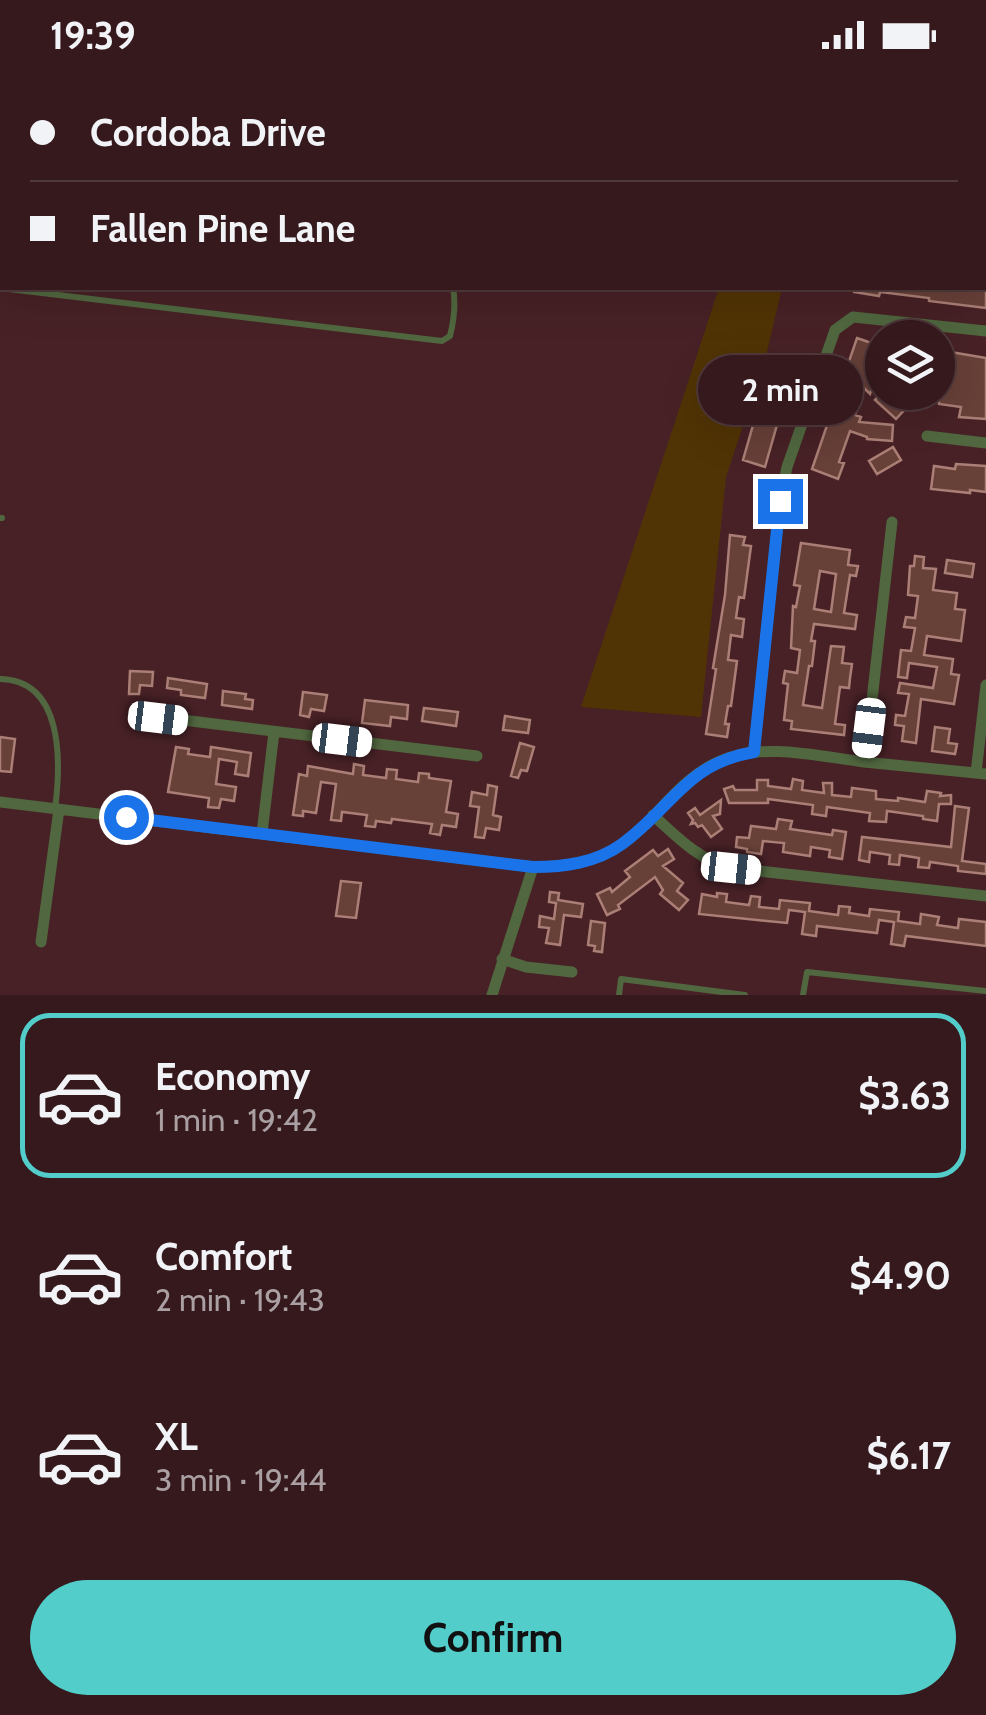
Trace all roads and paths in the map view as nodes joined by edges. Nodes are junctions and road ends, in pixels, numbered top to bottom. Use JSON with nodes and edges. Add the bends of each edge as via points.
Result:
{"nodes":[{"id":1,"x":17,"y":290,"type":"edge"},
{"id":2,"x":453,"y":290,"type":"edge"},
{"id":3,"x":986,"y":331,"type":"edge"},
{"id":4,"x":927,"y":436,"type":"dead end"},
{"id":5,"x":986,"y":443,"type":"edge"},
{"id":6,"x":892,"y":522,"type":"dead end"},
{"id":7,"x":0,"y":678,"type":"edge"},
{"id":8,"x":986,"y":685,"type":"edge"},
{"id":9,"x":158,"y":718,"type":"dead end"},
{"id":10,"x":274,"y":732,"type":"junction"},
{"id":11,"x":754,"y":752,"type":"junction"},
{"id":12,"x":477,"y":756,"type":"dead end"},
{"id":13,"x":865,"y":762,"type":"junction"},
{"id":14,"x":981,"y":774,"type":"edge"},
{"id":15,"x":0,"y":802,"type":"edge"},
{"id":16,"x":57,"y":809,"type":"junction"},
{"id":17,"x":652,"y":815,"type":"junction"},
{"id":18,"x":262,"y":833,"type":"junction"},
{"id":19,"x":533,"y":867,"type":"junction"},
{"id":20,"x":986,"y":896,"type":"edge"},
{"id":21,"x":40,"y":942,"type":"dead end"},
{"id":22,"x":502,"y":960,"type":"junction"},
{"id":23,"x":572,"y":972,"type":"dead end"},
{"id":24,"x":986,"y":991,"type":"edge"},
{"id":25,"x":492,"y":995,"type":"edge"},
{"id":26,"x":619,"y":995,"type":"edge"},
{"id":27,"x":745,"y":995,"type":"edge"},
{"id":28,"x":803,"y":995,"type":"edge"}],
"edges":[{"from":1,"to":2,"type":"lane","via":[[442,341],[453,325]]},
{"from":3,"to":11,"type":"street","via":[[853,317],[835,330],[780,501]]},
{"from":4,"to":5,"type":"street"},
{"from":6,"to":13,"type":"street"},
{"from":7,"to":16,"type":"lane","via":[[36,690],[50,712]]},
{"from":8,"to":14,"type":"street"},
{"from":9,"to":10,"type":"street"},
{"from":10,"to":12,"type":"street"},
{"from":10,"to":18,"type":"street"},
{"from":11,"to":13,"type":"street"},
{"from":11,"to":17,"type":"street","via":[[704,769]]},
{"from":13,"to":14,"type":"street"},
{"from":15,"to":16,"type":"street"},
{"from":16,"to":18,"type":"street"},
{"from":16,"to":21,"type":"street"},
{"from":17,"to":19,"type":"street","via":[[620,846],[600,855]]},
{"from":17,"to":20,"type":"street","via":[[701,857],[731,868]]},
{"from":18,"to":19,"type":"street"},
{"from":19,"to":22,"type":"street"},
{"from":22,"to":23,"type":"street"},
{"from":22,"to":25,"type":"street"},
{"from":24,"to":28,"type":"lane","via":[[807,972]]},
{"from":26,"to":27,"type":"lane","via":[[621,979]]}]}
